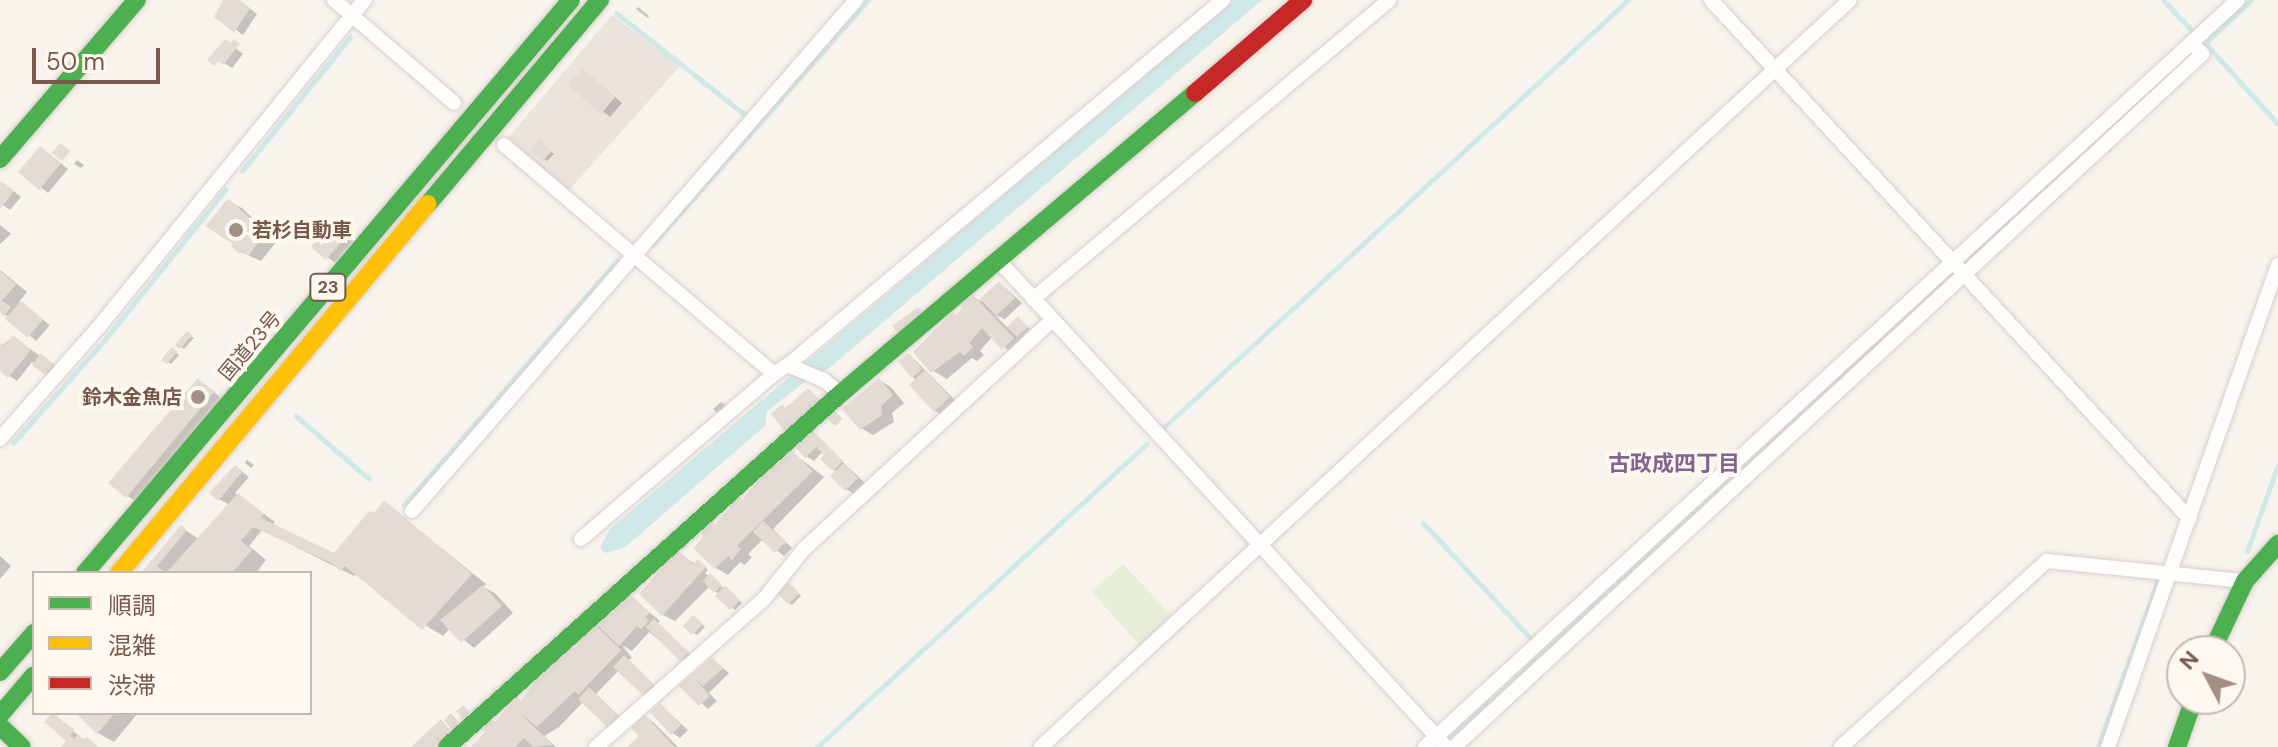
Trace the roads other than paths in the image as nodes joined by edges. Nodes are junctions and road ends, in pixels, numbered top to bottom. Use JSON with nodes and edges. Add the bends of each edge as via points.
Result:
{"nodes":[{"id":1,"x":137,"y":0,"type":"edge"},
{"id":2,"x":334,"y":0,"type":"edge"},
{"id":3,"x":365,"y":0,"type":"edge"},
{"id":4,"x":571,"y":0,"type":"edge"},
{"id":5,"x":600,"y":0,"type":"edge"},
{"id":6,"x":856,"y":0,"type":"edge"},
{"id":7,"x":1223,"y":0,"type":"edge"},
{"id":8,"x":1303,"y":0,"type":"edge"},
{"id":9,"x":1389,"y":0,"type":"edge"},
{"id":10,"x":1711,"y":0,"type":"edge"},
{"id":11,"x":1850,"y":0,"type":"edge"},
{"id":12,"x":2238,"y":0,"type":"edge"},
{"id":13,"x":353,"y":15,"type":"junction"},
{"id":14,"x":2192,"y":43,"type":"junction"},
{"id":15,"x":1775,"y":70,"type":"junction"},
{"id":16,"x":454,"y":103,"type":"dead end"},
{"id":17,"x":504,"y":145,"type":"dead end"},
{"id":18,"x":0,"y":159,"type":"edge"},
{"id":19,"x":634,"y":257,"type":"junction"},
{"id":20,"x":1000,"y":262,"type":"junction"},
{"id":21,"x":1952,"y":263,"type":"junction"},
{"id":22,"x":2278,"y":265,"type":"edge"},
{"id":23,"x":1965,"y":276,"type":"junction"},
{"id":24,"x":1033,"y":299,"type":"junction"},
{"id":25,"x":1052,"y":320,"type":"junction"},
{"id":26,"x":792,"y":367,"type":"junction"},
{"id":27,"x":774,"y":374,"type":"junction"},
{"id":28,"x":840,"y":394,"type":"junction"},
{"id":29,"x":0,"y":439,"type":"edge"},
{"id":30,"x":412,"y":511,"type":"dead end"},
{"id":31,"x":2190,"y":519,"type":"junction"},
{"id":32,"x":581,"y":539,"type":"dead end"},
{"id":33,"x":2278,"y":544,"type":"edge"},
{"id":34,"x":1261,"y":547,"type":"junction"},
{"id":35,"x":87,"y":571,"type":"edge"},
{"id":36,"x":121,"y":571,"type":"edge"},
{"id":37,"x":2172,"y":571,"type":"junction"},
{"id":38,"x":2245,"y":581,"type":"junction"},
{"id":39,"x":32,"y":635,"type":"edge"},
{"id":40,"x":2220,"y":635,"type":"edge"},
{"id":41,"x":0,"y":672,"type":"edge"},
{"id":42,"x":32,"y":677,"type":"edge"},
{"id":43,"x":0,"y":715,"type":"edge"},
{"id":44,"x":2188,"y":715,"type":"edge"},
{"id":45,"x":0,"y":726,"type":"edge"},
{"id":46,"x":1436,"y":744,"type":"edge"},
{"id":47,"x":601,"y":746,"type":"edge"},
{"id":48,"x":22,"y":747,"type":"edge"},
{"id":49,"x":447,"y":747,"type":"edge"},
{"id":50,"x":1041,"y":747,"type":"edge"},
{"id":51,"x":1454,"y":747,"type":"edge"},
{"id":52,"x":1841,"y":747,"type":"edge"},
{"id":53,"x":2108,"y":747,"type":"edge"},
{"id":54,"x":2177,"y":747,"type":"edge"}],
"edges":[{"from":1,"to":18,"type":"main road"},
{"from":2,"to":13,"type":"street"},
{"from":3,"to":13,"type":"street"},
{"from":4,"to":35,"type":"main road","name":"国道23号","number":"23"},
{"from":5,"to":36,"type":"main road","number":"23"},
{"from":6,"to":19,"type":"street"},
{"from":7,"to":26,"type":"street"},
{"from":8,"to":20,"type":"main road"},
{"from":9,"to":24,"type":"street"},
{"from":10,"to":15,"type":"street"},
{"from":11,"to":15,"type":"street"},
{"from":12,"to":14,"type":"street"},
{"from":13,"to":16,"type":"street"},
{"from":13,"to":29,"type":"street","via":[[98,328]]},
{"from":14,"to":21,"type":"street"},
{"from":14,"to":23,"type":"street","via":[[2202,54]]},
{"from":15,"to":21,"type":"street"},
{"from":15,"to":34,"type":"street"},
{"from":17,"to":19,"type":"street"},
{"from":19,"to":27,"type":"street"},
{"from":19,"to":30,"type":"street"},
{"from":20,"to":24,"type":"street"},
{"from":20,"to":28,"type":"main road"},
{"from":21,"to":23,"type":"street"},
{"from":21,"to":46,"type":"street"},
{"from":22,"to":31,"type":"street"},
{"from":23,"to":31,"type":"street"},
{"from":23,"to":51,"type":"street"},
{"from":24,"to":25,"type":"street"},
{"from":25,"to":34,"type":"street"},
{"from":25,"to":47,"type":"street","via":[[804,549],[765,598]]},
{"from":26,"to":27,"type":"street"},
{"from":26,"to":28,"type":"street","via":[[824,380]]},
{"from":27,"to":32,"type":"street"},
{"from":28,"to":49,"type":"main road"},
{"from":31,"to":37,"type":"street"},
{"from":33,"to":38,"type":"main road"},
{"from":34,"to":46,"type":"street"},
{"from":34,"to":50,"type":"street"},
{"from":37,"to":38,"type":"street"},
{"from":37,"to":52,"type":"street","via":[[2047,561]]},
{"from":37,"to":53,"type":"street"},
{"from":38,"to":40,"type":"main road"},
{"from":39,"to":41,"type":"main road"},
{"from":42,"to":43,"type":"main road"},
{"from":44,"to":54,"type":"main road"},
{"from":45,"to":48,"type":"main road"}]}
